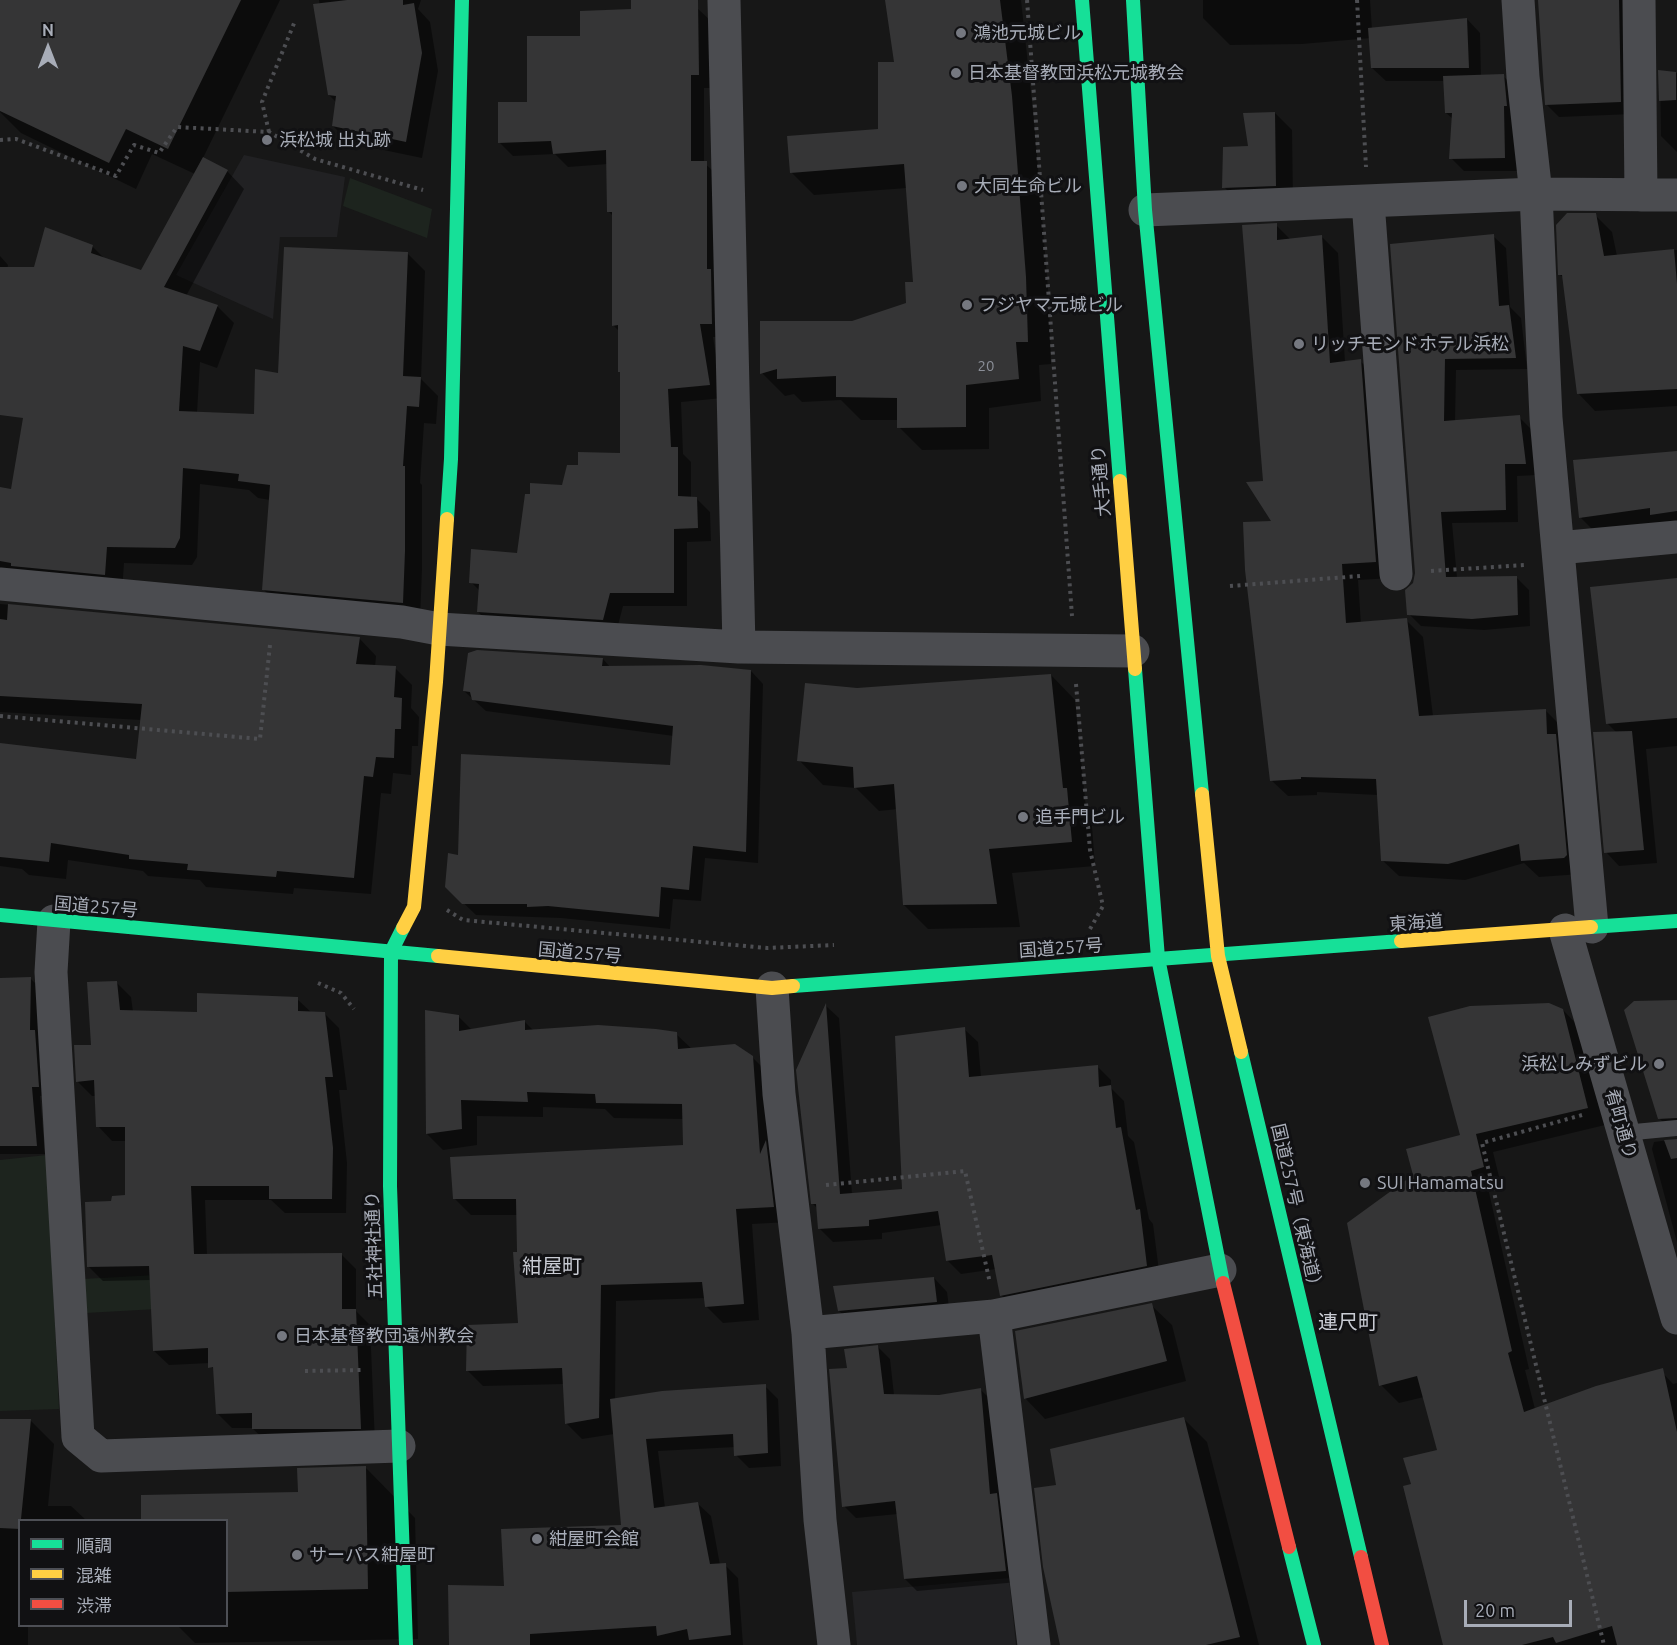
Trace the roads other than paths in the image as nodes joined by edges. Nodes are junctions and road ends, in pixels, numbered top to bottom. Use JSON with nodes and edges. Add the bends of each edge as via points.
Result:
{"nodes":[{"id":1,"x":462,"y":0,"type":"edge"},
{"id":2,"x":723,"y":0,"type":"edge"},
{"id":3,"x":1082,"y":0,"type":"edge"},
{"id":4,"x":1133,"y":0,"type":"edge"},
{"id":5,"x":1518,"y":0,"type":"edge"},
{"id":6,"x":1639,"y":0,"type":"edge"},
{"id":7,"x":1367,"y":187,"type":"junction"},
{"id":8,"x":1536,"y":194,"type":"junction"},
{"id":9,"x":1641,"y":195,"type":"junction"},
{"id":10,"x":1677,"y":195,"type":"edge"},
{"id":11,"x":1145,"y":210,"type":"junction"},
{"id":12,"x":1677,"y":537,"type":"edge"},
{"id":13,"x":1558,"y":548,"type":"junction"},
{"id":14,"x":1395,"y":574,"type":"dead end"},
{"id":15,"x":0,"y":584,"type":"edge"},
{"id":16,"x":439,"y":629,"type":"junction"},
{"id":17,"x":739,"y":647,"type":"junction"},
{"id":18,"x":1133,"y":651,"type":"junction"},
{"id":19,"x":0,"y":915,"type":"edge"},
{"id":20,"x":54,"y":921,"type":"junction"},
{"id":21,"x":1677,"y":921,"type":"edge"},
{"id":22,"x":1578,"y":929,"type":"junction"},
{"id":23,"x":391,"y":952,"type":"junction"},
{"id":24,"x":1218,"y":956,"type":"junction"},
{"id":25,"x":1158,"y":958,"type":"junction"},
{"id":26,"x":772,"y":988,"type":"junction"},
{"id":27,"x":1677,"y":1128,"type":"edge"},
{"id":28,"x":1624,"y":1133,"type":"junction"},
{"id":29,"x":1220,"y":1270,"type":"junction"},
{"id":30,"x":993,"y":1304,"type":"junction"},
{"id":31,"x":1677,"y":1316,"type":"edge"},
{"id":32,"x":808,"y":1333,"type":"junction"},
{"id":33,"x":399,"y":1446,"type":"junction"},
{"id":34,"x":406,"y":1645,"type":"edge"},
{"id":35,"x":834,"y":1645,"type":"edge"},
{"id":36,"x":1034,"y":1645,"type":"edge"},
{"id":37,"x":1314,"y":1645,"type":"edge"},
{"id":38,"x":1382,"y":1645,"type":"edge"}],
"edges":[{"from":1,"to":16,"type":"main road","via":[[451,459]]},
{"from":2,"to":17,"type":"street"},
{"from":3,"to":18,"type":"main road","name":"大手通り"},
{"from":4,"to":11,"type":"main road"},
{"from":5,"to":8,"type":"street","name":"肴町通り"},
{"from":6,"to":9,"type":"street"},
{"from":7,"to":8,"type":"street"},
{"from":7,"to":11,"type":"street"},
{"from":7,"to":14,"type":"street"},
{"from":8,"to":9,"type":"street"},
{"from":8,"to":13,"type":"street","name":"肴町通り","via":[[1546,418]]},
{"from":9,"to":10,"type":"street"},
{"from":11,"to":24,"type":"main road"},
{"from":12,"to":13,"type":"street"},
{"from":13,"to":22,"type":"street","name":"肴町通り"},
{"from":15,"to":16,"type":"street","via":[[402,622]]},
{"from":16,"to":17,"type":"street"},
{"from":16,"to":23,"type":"main road","via":[[414,907]]},
{"from":17,"to":18,"type":"street"},
{"from":18,"to":25,"type":"main road","name":"大手通り"},
{"from":19,"to":20,"type":"main road","name":"国道257号"},
{"from":20,"to":23,"type":"main road","name":"国道257号"},
{"from":20,"to":33,"type":"street","via":[[51,972],[78,1437],[101,1456]]},
{"from":21,"to":22,"type":"main road","name":"東海道"},
{"from":22,"to":24,"type":"main road","name":"東海道"},
{"from":22,"to":28,"type":"street","name":"肴町通り"},
{"from":23,"to":26,"type":"main road","name":"国道257号"},
{"from":23,"to":33,"type":"main road","name":"五社神社通り","via":[[390,1186]]},
{"from":24,"to":25,"type":"main road","name":"東海道"},
{"from":24,"to":38,"type":"main road","name":"国道257号（東海道）"},
{"from":25,"to":26,"type":"main road","name":"国道257号"},
{"from":25,"to":29,"type":"main road"},
{"from":26,"to":32,"type":"street","via":[[779,1094]]},
{"from":27,"to":28,"type":"lane"},
{"from":28,"to":31,"type":"street","name":"肴町通り"},
{"from":29,"to":30,"type":"street"},
{"from":29,"to":37,"type":"main road"},
{"from":30,"to":32,"type":"street"},
{"from":30,"to":36,"type":"street"},
{"from":32,"to":35,"type":"street","via":[[820,1520]]},
{"from":33,"to":34,"type":"main road","name":"五社神社通り"}]}
